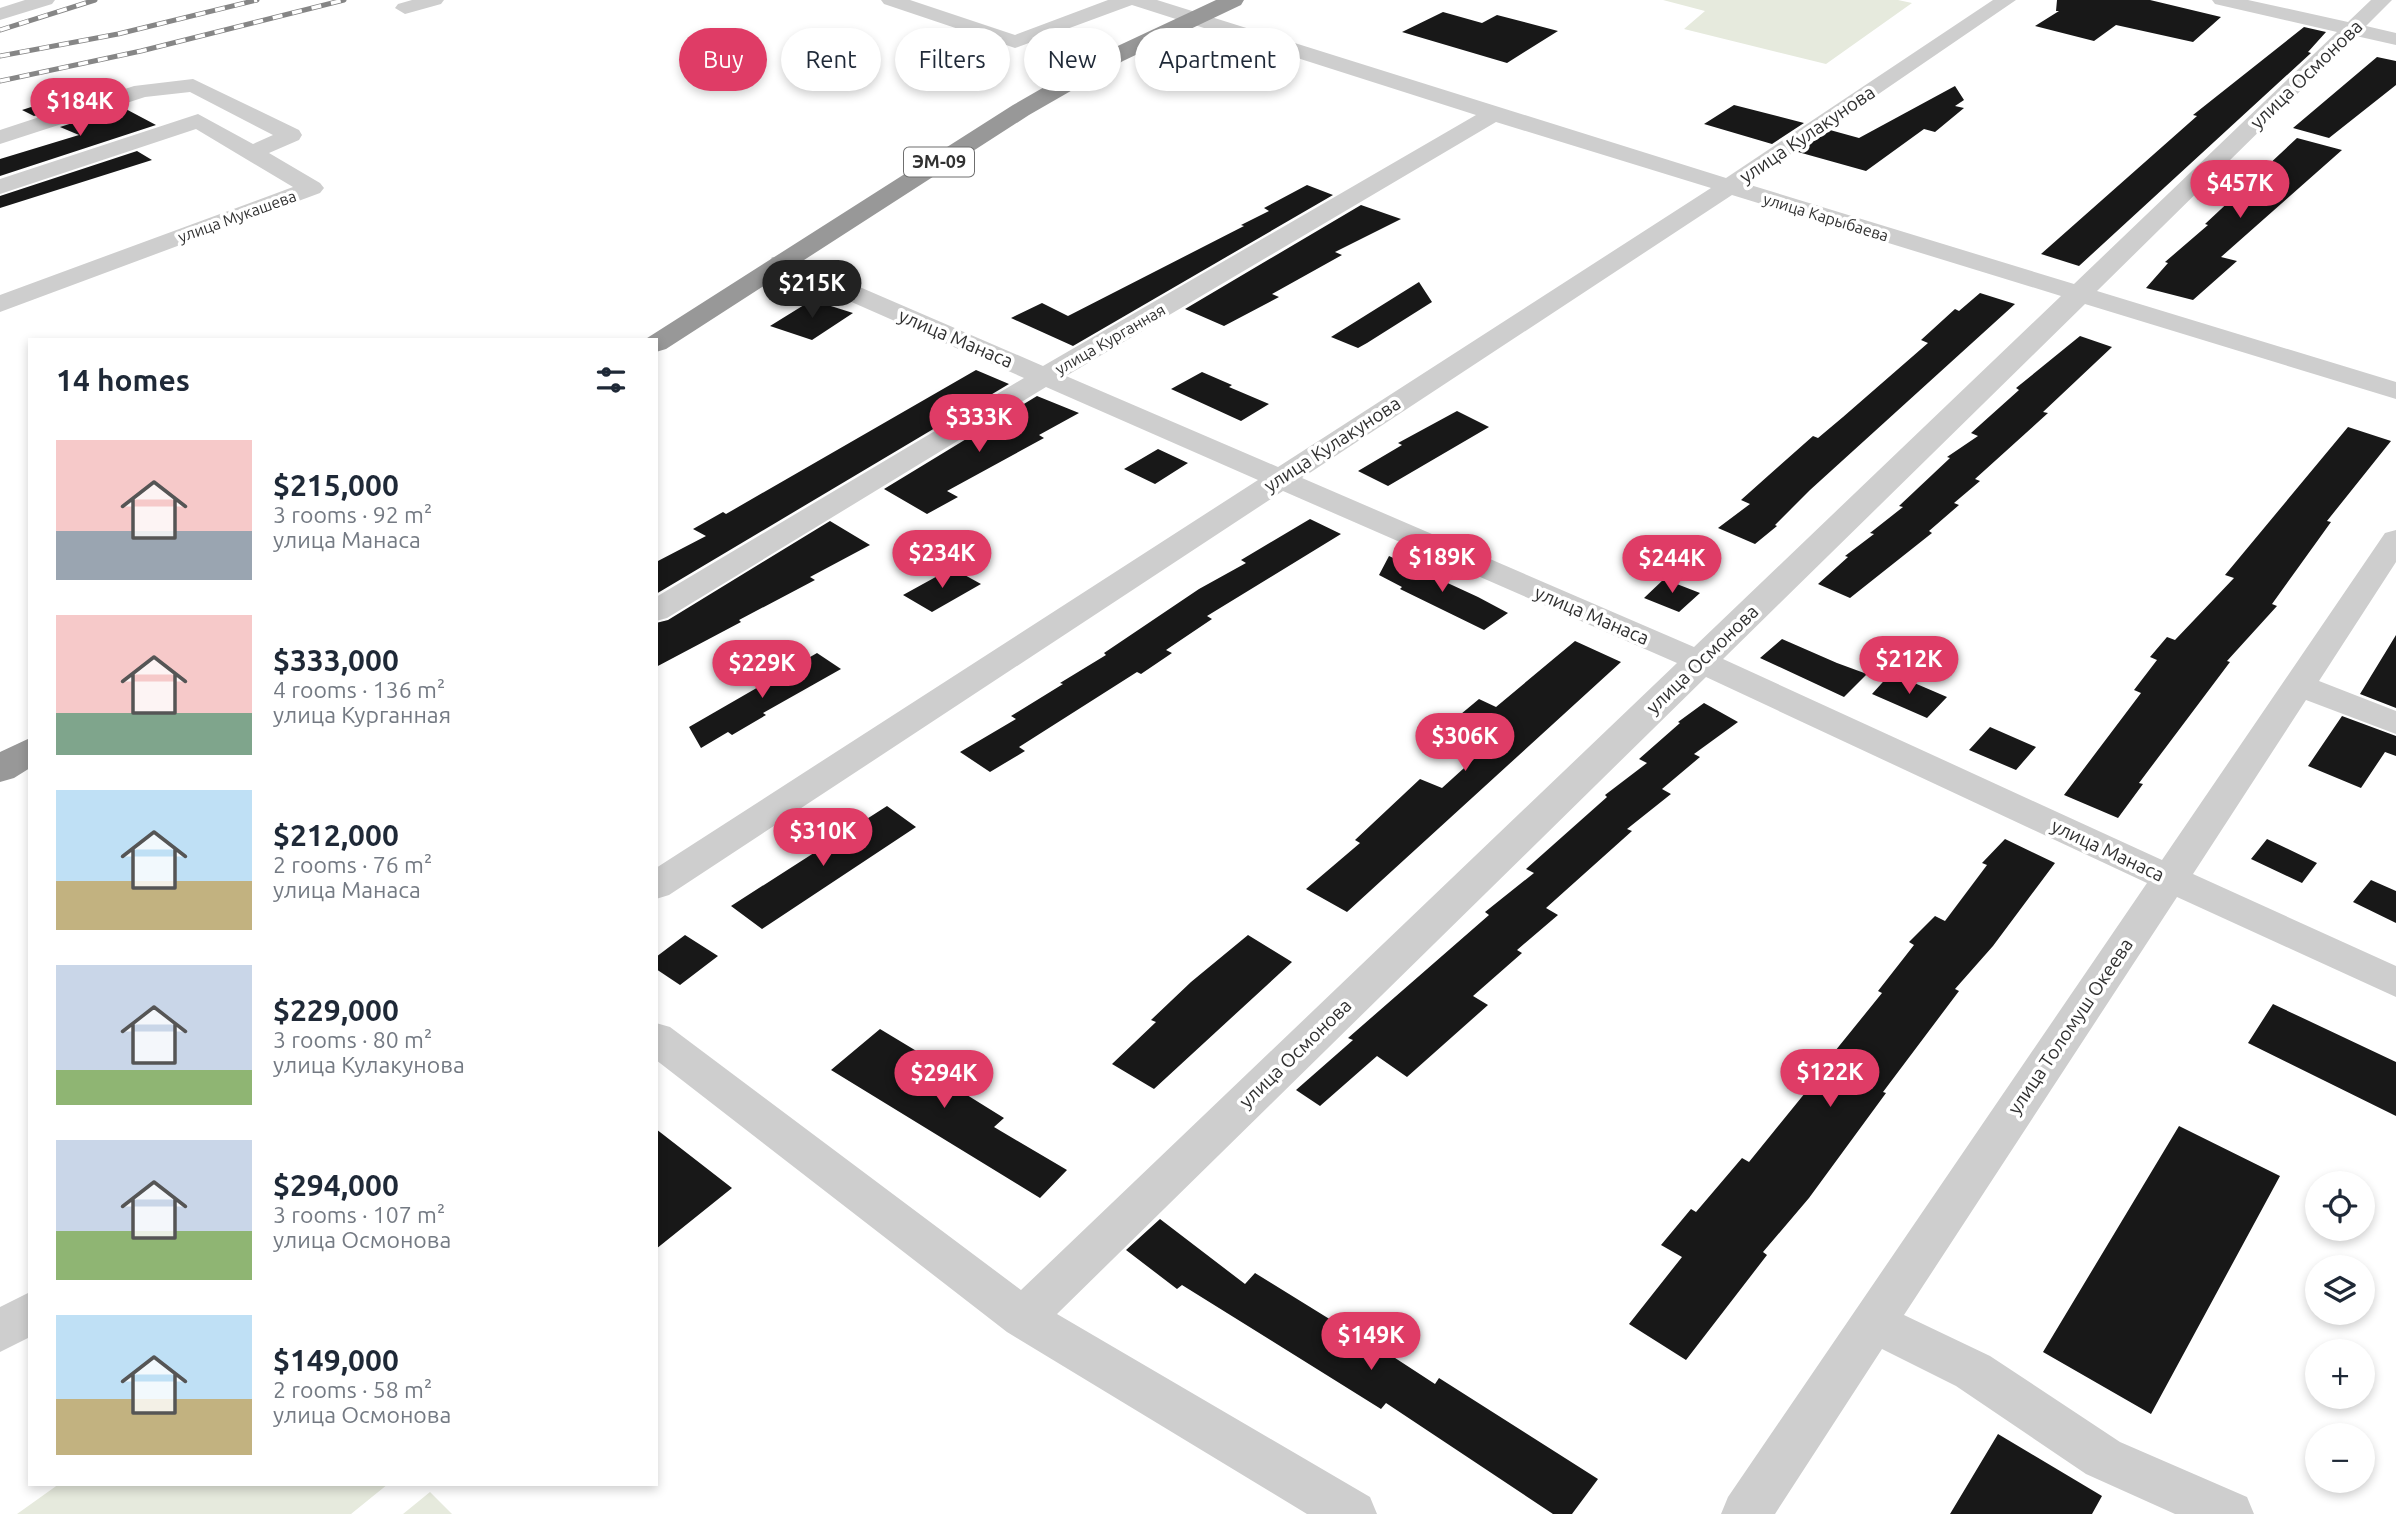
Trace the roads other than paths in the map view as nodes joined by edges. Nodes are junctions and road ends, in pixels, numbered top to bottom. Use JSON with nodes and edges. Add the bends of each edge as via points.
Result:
{"nodes":[{"id":1,"x":45,"y":0,"type":"edge"},
{"id":2,"x":434,"y":0,"type":"edge"},
{"id":3,"x":891,"y":0,"type":"edge"},
{"id":4,"x":1126,"y":0,"type":"edge"},
{"id":5,"x":1137,"y":0,"type":"edge"},
{"id":6,"x":1233,"y":0,"type":"edge"},
{"id":7,"x":2006,"y":0,"type":"edge"},
{"id":8,"x":2222,"y":0,"type":"edge"},
{"id":9,"x":2382,"y":0,"type":"edge"},
{"id":10,"x":405,"y":8,"type":"dead end"},
{"id":11,"x":0,"y":14,"type":"edge"},
{"id":12,"x":1191,"y":18,"type":"junction"},
{"id":13,"x":2352,"y":29,"type":"junction"},
{"id":14,"x":2396,"y":39,"type":"edge"},
{"id":15,"x":1494,"y":114,"type":"junction"},
{"id":16,"x":0,"y":137,"type":"edge"},
{"id":17,"x":252,"y":153,"type":"junction"},
{"id":18,"x":0,"y":187,"type":"edge"},
{"id":19,"x":1728,"y":187,"type":"junction"},
{"id":20,"x":781,"y":262,"type":"junction"},
{"id":21,"x":2079,"y":294,"type":"junction"},
{"id":22,"x":0,"y":304,"type":"edge"},
{"id":23,"x":658,"y":342,"type":"edge"},
{"id":24,"x":1044,"y":377,"type":"junction"},
{"id":25,"x":2396,"y":391,"type":"edge"},
{"id":26,"x":1279,"y":479,"type":"junction"},
{"id":27,"x":2396,"y":540,"type":"edge"},
{"id":28,"x":658,"y":610,"type":"edge"},
{"id":29,"x":1699,"y":662,"type":"junction"},
{"id":30,"x":2299,"y":685,"type":"junction"},
{"id":31,"x":2396,"y":723,"type":"edge"},
{"id":32,"x":2168,"y":878,"type":"junction"},
{"id":33,"x":658,"y":885,"type":"edge"},
{"id":34,"x":2396,"y":983,"type":"edge"},
{"id":35,"x":658,"y":1040,"type":"edge"},
{"id":36,"x":28,"y":1313,"type":"edge"},
{"id":37,"x":1023,"y":1318,"type":"junction"},
{"id":38,"x":1872,"y":1322,"type":"junction"},
{"id":39,"x":0,"y":1332,"type":"edge"},
{"id":40,"x":1352,"y":1514,"type":"edge"},
{"id":41,"x":1746,"y":1514,"type":"edge"},
{"id":42,"x":2229,"y":1514,"type":"edge"}],
"edges":[{"from":1,"to":11,"type":"street"},
{"from":2,"to":10,"type":"street"},
{"from":3,"to":4,"type":"street","via":[[1015,41]]},
{"from":5,"to":12,"type":"street","name":"улица Карыбаева"},
{"from":6,"to":12,"type":"highway","number":"ЭМ-09"},
{"from":7,"to":19,"type":"street","name":"улица Кулакунова"},
{"from":8,"to":13,"type":"street"},
{"from":9,"to":13,"type":"street","name":"улица Осмонова"},
{"from":12,"to":15,"type":"street","name":"улица Карыбаева"},
{"from":12,"to":20,"type":"highway","number":"ЭМ-09","via":[[1021,110]]},
{"from":13,"to":14,"type":"street"},
{"from":13,"to":21,"type":"street","name":"улица Осмонова"},
{"from":15,"to":19,"type":"street","name":"улица Карыбаева"},
{"from":15,"to":24,"type":"street","name":"улица Курганная"},
{"from":16,"to":17,"type":"street","via":[[142,91],[193,85],[290,135]]},
{"from":17,"to":18,"type":"street","name":"улица Мукашева","via":[[198,121]]},
{"from":17,"to":22,"type":"street","name":"улица Мукашева","via":[[312,188]]},
{"from":19,"to":21,"type":"street","name":"улица Карыбаева"},
{"from":19,"to":26,"type":"street","name":"улица Кулакунова"},
{"from":20,"to":23,"type":"highway","number":"ЭМ-09"},
{"from":20,"to":24,"type":"street","name":"улица Манаса"},
{"from":21,"to":25,"type":"street","name":"улица Карыбаева"},
{"from":21,"to":29,"type":"street","name":"улица Осмонова"},
{"from":24,"to":26,"type":"street","name":"улица Манаса"},
{"from":24,"to":28,"type":"street","name":"улица Курганная"},
{"from":26,"to":29,"type":"street","name":"улица Манаса"},
{"from":26,"to":33,"type":"street","name":"улица Кулакунова"},
{"from":27,"to":30,"type":"street","name":"улица Толомуш Океева"},
{"from":29,"to":32,"type":"street","name":"улица Манаса"},
{"from":29,"to":37,"type":"street","name":"улица Осмонова"},
{"from":30,"to":31,"type":"street"},
{"from":30,"to":32,"type":"street","name":"улица Толомуш Океева"},
{"from":32,"to":34,"type":"street","name":"улица Манаса"},
{"from":32,"to":38,"type":"street","name":"улица Толомуш Океева"},
{"from":35,"to":37,"type":"street"},
{"from":36,"to":39,"type":"street"},
{"from":37,"to":40,"type":"street"},
{"from":38,"to":41,"type":"street","name":"улица Толомуш Океева"},
{"from":38,"to":42,"type":"street","via":[[1973,1371],[2103,1458]]}]}
